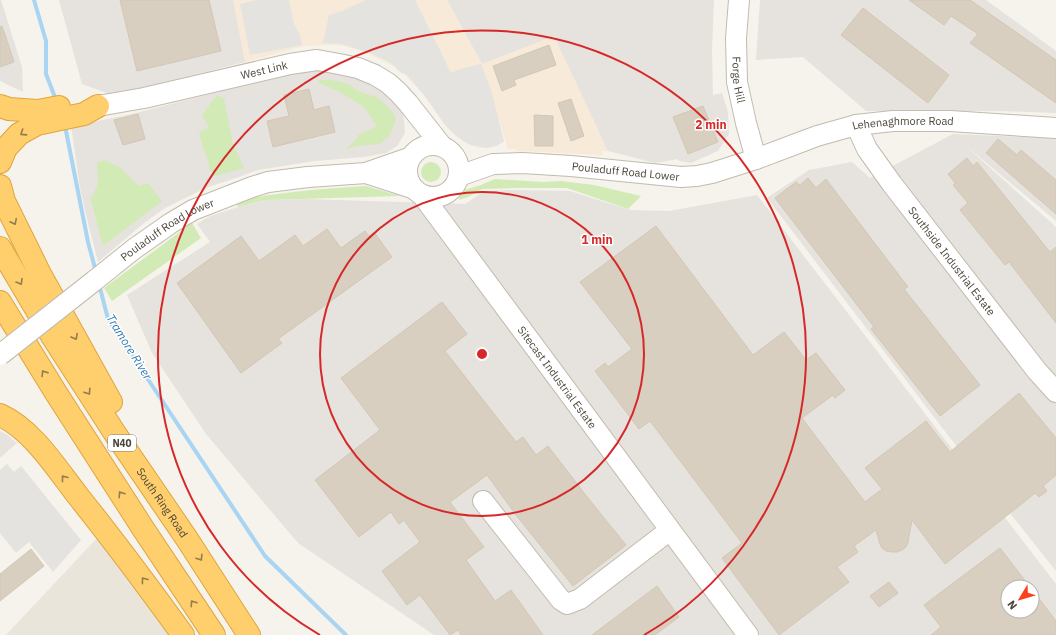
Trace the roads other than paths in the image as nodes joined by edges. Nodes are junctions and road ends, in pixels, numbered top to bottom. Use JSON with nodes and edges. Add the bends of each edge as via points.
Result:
{"nodes":[{"id":1,"x":740,"y":0,"type":"edge"},
{"id":2,"x":0,"y":106,"type":"edge"},
{"id":3,"x":98,"y":106,"type":"junction"},
{"id":4,"x":416,"y":114,"type":"junction"},
{"id":5,"x":856,"y":125,"type":"junction"},
{"id":6,"x":1056,"y":128,"type":"edge"},
{"id":7,"x":447,"y":149,"type":"junction"},
{"id":8,"x":412,"y":155,"type":"junction"},
{"id":9,"x":756,"y":158,"type":"junction"},
{"id":10,"x":0,"y":162,"type":"edge"},
{"id":11,"x":493,"y":164,"type":"junction"},
{"id":12,"x":366,"y":173,"type":"junction"},
{"id":13,"x":455,"y":183,"type":"junction"},
{"id":14,"x":0,"y":186,"type":"edge"},
{"id":15,"x":417,"y":191,"type":"junction"},
{"id":16,"x":444,"y":224,"type":"junction"},
{"id":17,"x":0,"y":248,"type":"edge"},
{"id":18,"x":0,"y":302,"type":"edge"},
{"id":19,"x":0,"y":355,"type":"edge"},
{"id":20,"x":1056,"y":392,"type":"edge"},
{"id":21,"x":0,"y":415,"type":"edge"},
{"id":22,"x":483,"y":501,"type":"dead end"},
{"id":23,"x":670,"y":530,"type":"junction"},
{"id":24,"x":187,"y":539,"type":"junction"},
{"id":25,"x":182,"y":635,"type":"edge"},
{"id":26,"x":214,"y":635,"type":"edge"},
{"id":27,"x":250,"y":635,"type":"edge"},
{"id":28,"x":748,"y":635,"type":"edge"}],
"edges":[{"from":1,"to":9,"type":"street","name":"Forge Hill","via":[[736,38],[737,82]]},
{"from":2,"to":3,"type":"highway","via":[[38,111],[81,103]]},
{"from":3,"to":4,"type":"street","name":"West Link","via":[[317,60],[353,67],[388,82]]},
{"from":3,"to":10,"type":"highway","one_way":true,"via":[[84,114],[37,124],[19,134],[6,148]]},
{"from":4,"to":7,"type":"street","name":"West Link"},
{"from":4,"to":8,"type":"street"},
{"from":5,"to":6,"type":"street","name":"Lehenaghmore Road","via":[[893,121],[950,121]]},
{"from":5,"to":9,"type":"street","name":"Lehenaghmore Road"},
{"from":5,"to":20,"type":"street","name":"Southside Industrial Estate","via":[[867,149],[892,184]]},
{"from":7,"to":8,"type":"street","name":"Pouladuff Road Lower","via":[[427,144]]},
{"from":7,"to":11,"type":"street","name":"Pouladuff Road Lower"},
{"from":7,"to":13,"type":"street","via":[[457,160],[459,168]]},
{"from":8,"to":12,"type":"street","name":"Pouladuff Road Lower"},
{"from":8,"to":15,"type":"street","via":[[406,174],[408,181]]},
{"from":9,"to":11,"type":"street","name":"Pouladuff Road Lower","via":[[712,173],[681,178],[571,166]]},
{"from":11,"to":13,"type":"street","name":"Pouladuff Road Lower"},
{"from":12,"to":15,"type":"street","name":"Pouladuff Road Lower"},
{"from":12,"to":19,"type":"street","name":"Pouladuff Road Lower","bridge":true,"via":[[268,182],[193,210],[134,250]]},
{"from":13,"to":15,"type":"street","name":"Pouladuff Road Lower","via":[[445,194],[437,197],[429,197]]},
{"from":13,"to":16,"type":"street"},
{"from":14,"to":24,"type":"highway","one_way":true,"via":[[4,201],[40,274]]},
{"from":15,"to":16,"type":"street","name":"Sitecast Industrial Estate"},
{"from":16,"to":23,"type":"street","name":"Sitecast Industrial Estate"},
{"from":17,"to":24,"type":"highway","name":"South Ring Road","number":"N40","one_way":true,"via":[[52,336]]},
{"from":26,"to":18,"type":"highway","number":"N40","one_way":true,"via":[[144,530]]},
{"from":25,"to":21,"type":"highway","one_way":true,"via":[[106,530],[39,446],[16,424]]},
{"from":22,"to":23,"type":"street","via":[[561,600],[567,604],[580,599]]},
{"from":23,"to":28,"type":"street","name":"Sitecast Industrial Estate"},
{"from":24,"to":27,"type":"highway","name":"South Ring Road","number":"N40","one_way":true}]}
